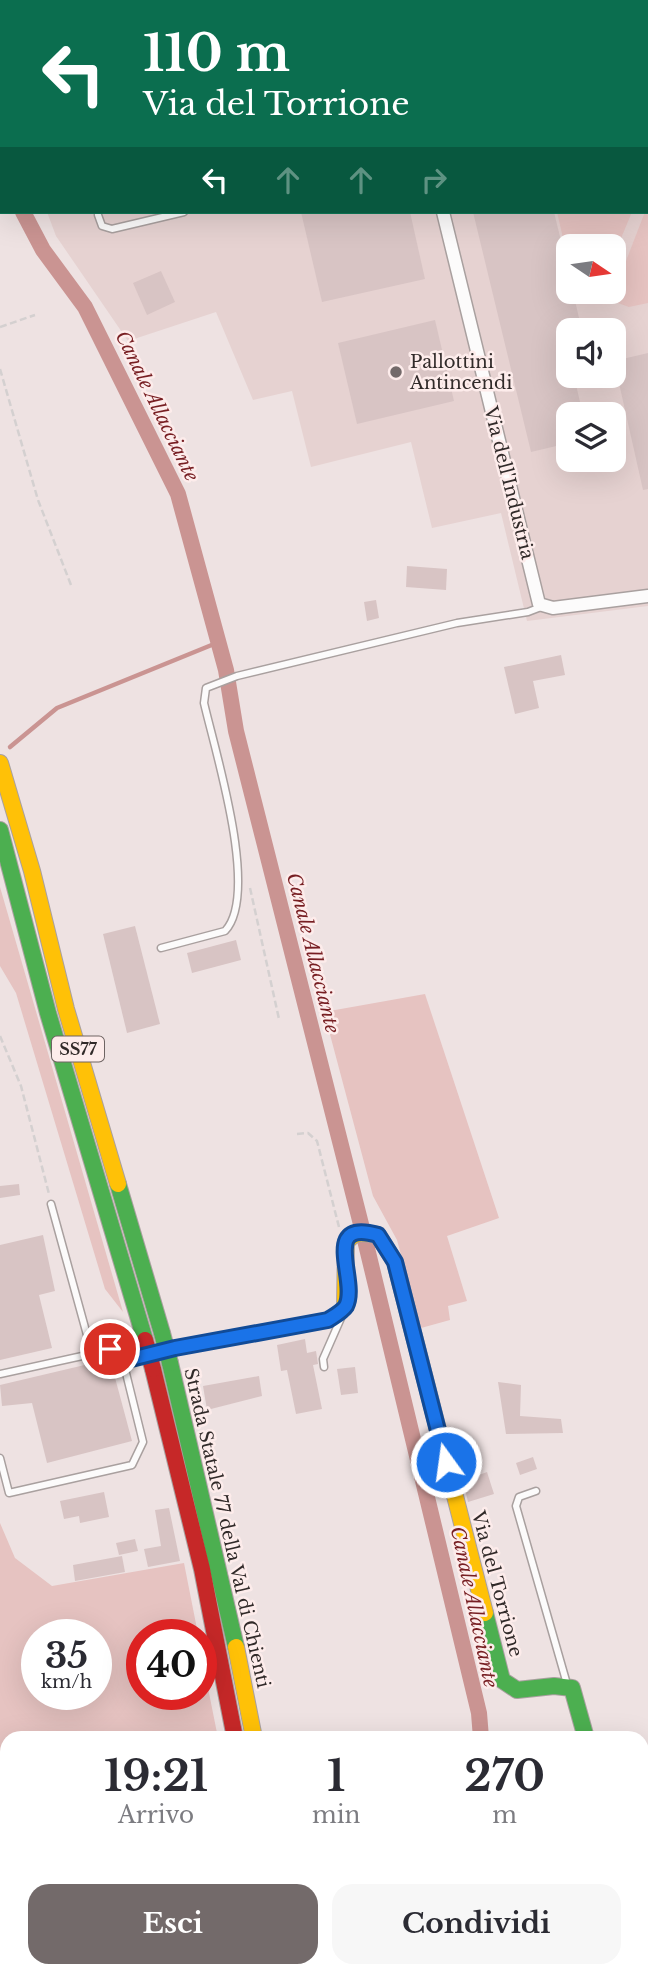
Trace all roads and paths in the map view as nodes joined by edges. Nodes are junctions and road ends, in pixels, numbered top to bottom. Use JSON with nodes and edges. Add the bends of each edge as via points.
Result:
{"nodes":[{"id":1,"x":176,"y":214,"type":"edge"},
{"id":2,"x":443,"y":214,"type":"edge"},
{"id":3,"x":98,"y":215,"type":"dead end"},
{"id":4,"x":36,"y":315,"type":"dead end"},
{"id":5,"x":0,"y":327,"type":"edge"},
{"id":6,"x":0,"y":369,"type":"edge"},
{"id":7,"x":71,"y":585,"type":"dead end"},
{"id":8,"x":648,"y":596,"type":"edge"},
{"id":9,"x":541,"y":607,"type":"junction"},
{"id":10,"x":0,"y":763,"type":"edge"},
{"id":11,"x":0,"y":830,"type":"edge"},
{"id":12,"x":238,"y":872,"type":"junction"},
{"id":13,"x":161,"y":948,"type":"dead end"},
{"id":14,"x":279,"y":1019,"type":"dead end"},
{"id":15,"x":0,"y":1035,"type":"edge"},
{"id":16,"x":296,"y":1134,"type":"dead end"},
{"id":17,"x":51,"y":1204,"type":"joint"},
{"id":18,"x":347,"y":1239,"type":"junction"},
{"id":19,"x":345,"y":1307,"type":"junction"},
{"id":20,"x":92,"y":1353,"type":"junction"},
{"id":21,"x":123,"y":1361,"type":"junction"},
{"id":22,"x":324,"y":1367,"type":"dead end"},
{"id":23,"x":0,"y":1374,"type":"edge"},
{"id":24,"x":0,"y":1458,"type":"edge"},
{"id":25,"x":536,"y":1491,"type":"dead end"},
{"id":26,"x":567,"y":1686,"type":"junction"},
{"id":27,"x":234,"y":1731,"type":"edge"},
{"id":28,"x":253,"y":1731,"type":"edge"},
{"id":29,"x":584,"y":1731,"type":"edge"}],
"edges":[{"from":1,"to":3,"type":"lane","via":[[112,229],[102,226]]},
{"from":2,"to":9,"type":"street","name":"Via dell'Industria"},
{"from":4,"to":5,"type":"path"},
{"from":6,"to":7,"type":"path","via":[[38,500]]},
{"from":8,"to":9,"type":"street"},
{"from":9,"to":12,"type":"lane","via":[[450,624],[237,676],[206,688],[204,703],[235,838]]},
{"from":10,"to":28,"type":"main road","name":"Strada Statale 77 della Val di Chienti","number":"SS77","bridge":true,"via":[[66,1009],[170,1363],[220,1567]]},
{"from":11,"to":27,"type":"main road","name":"Strada Statale 77 della Val di Chienti","number":"SS77","bridge":true,"via":[[153,1369],[202,1569]]},
{"from":12,"to":13,"type":"lane","via":[[233,923],[225,930]]},
{"from":12,"to":14,"type":"path","via":[[248,882]]},
{"from":15,"to":17,"type":"path","via":[[21,1086]]},
{"from":16,"to":18,"type":"path","via":[[308,1133],[317,1141]]},
{"from":17,"to":20,"type":"lane"},
{"from":18,"to":19,"type":"main road","via":[[343,1251],[350,1294]]},
{"from":18,"to":26,"type":"main road","name":"Via del Torrione","via":[[361,1232],[378,1235],[395,1262],[502,1680],[525,1692]]},
{"from":19,"to":21,"type":"lane","via":[[328,1320]]},
{"from":19,"to":22,"type":"lane","via":[[323,1359]]},
{"from":20,"to":21,"type":"lane","via":[[114,1349]]},
{"from":20,"to":23,"type":"lane"},
{"from":21,"to":24,"type":"lane","via":[[143,1442],[132,1465],[9,1493]]},
{"from":25,"to":26,"type":"lane","via":[[519,1497],[516,1506]]},
{"from":26,"to":29,"type":"main road","via":[[575,1693]]}]}
